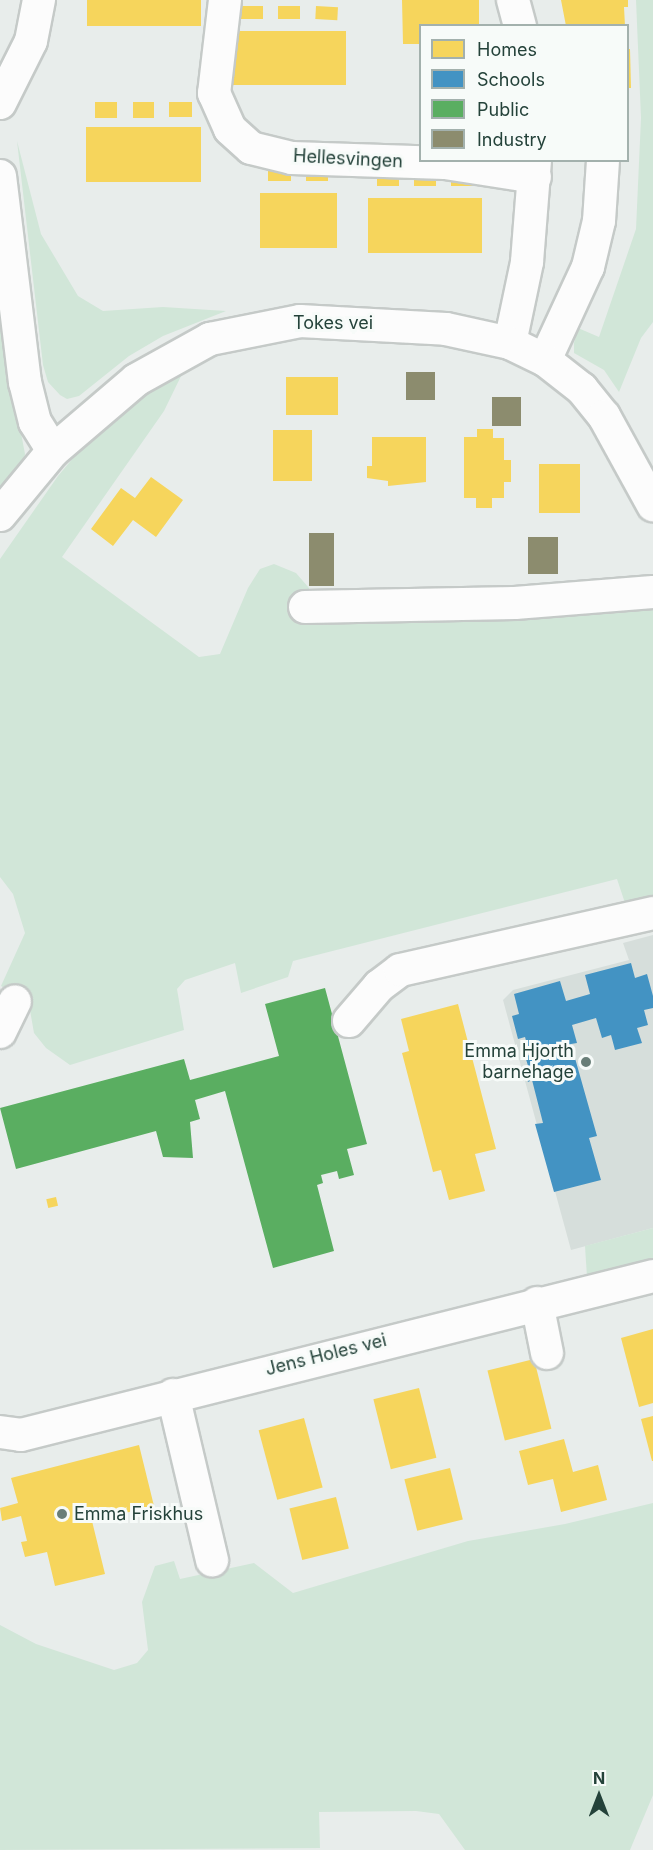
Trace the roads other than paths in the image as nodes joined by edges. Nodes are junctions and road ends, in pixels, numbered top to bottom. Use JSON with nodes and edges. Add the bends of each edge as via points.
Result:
{"nodes":[{"id":1,"x":39,"y":0,"type":"edge"},
{"id":2,"x":225,"y":0,"type":"edge"},
{"id":3,"x":513,"y":0,"type":"edge"},
{"id":4,"x":519,"y":24,"type":"edge"},
{"id":5,"x":0,"y":103,"type":"edge"},
{"id":6,"x":603,"y":162,"type":"edge"},
{"id":7,"x":535,"y":169,"type":"edge"},
{"id":8,"x":0,"y":176,"type":"edge"},
{"id":9,"x":510,"y":343,"type":"junction"},
{"id":10,"x":545,"y":360,"type":"junction"},
{"id":11,"x":53,"y":451,"type":"junction"},
{"id":12,"x":653,"y":506,"type":"edge"},
{"id":13,"x":0,"y":515,"type":"edge"},
{"id":14,"x":653,"y":592,"type":"edge"},
{"id":15,"x":305,"y":607,"type":"dead end"},
{"id":16,"x":653,"y":913,"type":"edge"},
{"id":17,"x":15,"y":1000,"type":"dead end"},
{"id":18,"x":349,"y":1021,"type":"dead end"},
{"id":19,"x":0,"y":1032,"type":"edge"},
{"id":20,"x":653,"y":1276,"type":"edge"},
{"id":21,"x":537,"y":1303,"type":"junction"},
{"id":22,"x":547,"y":1353,"type":"dead end"},
{"id":23,"x":173,"y":1395,"type":"junction"},
{"id":24,"x":0,"y":1432,"type":"edge"},
{"id":25,"x":212,"y":1560,"type":"dead end"}],
"edges":[{"from":1,"to":5,"type":"street","via":[[31,41]]},
{"from":2,"to":7,"type":"street","name":"Hellesvingen","via":[[214,93],[230,129],[251,148],[292,158]]},
{"from":3,"to":4,"type":"street"},
{"from":6,"to":10,"type":"street","via":[[598,221],[588,267]]},
{"from":7,"to":9,"type":"street","name":"Hellesvingen","via":[[527,262]]},
{"from":8,"to":11,"type":"street","via":[[25,382],[35,422]]},
{"from":9,"to":10,"type":"street","name":"Tokes vei"},
{"from":9,"to":11,"type":"street","name":"Tokes vei","via":[[446,329],[374,323],[300,321],[255,328],[210,339],[136,380]]},
{"from":10,"to":12,"type":"street","name":"Tokes vei","via":[[582,389],[604,416]]},
{"from":11,"to":13,"type":"street","name":"Tokes vei"},
{"from":14,"to":15,"type":"street","via":[[515,603]]},
{"from":16,"to":18,"type":"street","via":[[399,970],[379,986]]},
{"from":17,"to":19,"type":"street"},
{"from":20,"to":21,"type":"street","name":"Jens Holes vei"},
{"from":21,"to":22,"type":"street"},
{"from":21,"to":23,"type":"street","name":"Jens Holes vei"},
{"from":23,"to":24,"type":"street","name":"Jens Holes vei","via":[[21,1435]]},
{"from":23,"to":25,"type":"street"}]}
